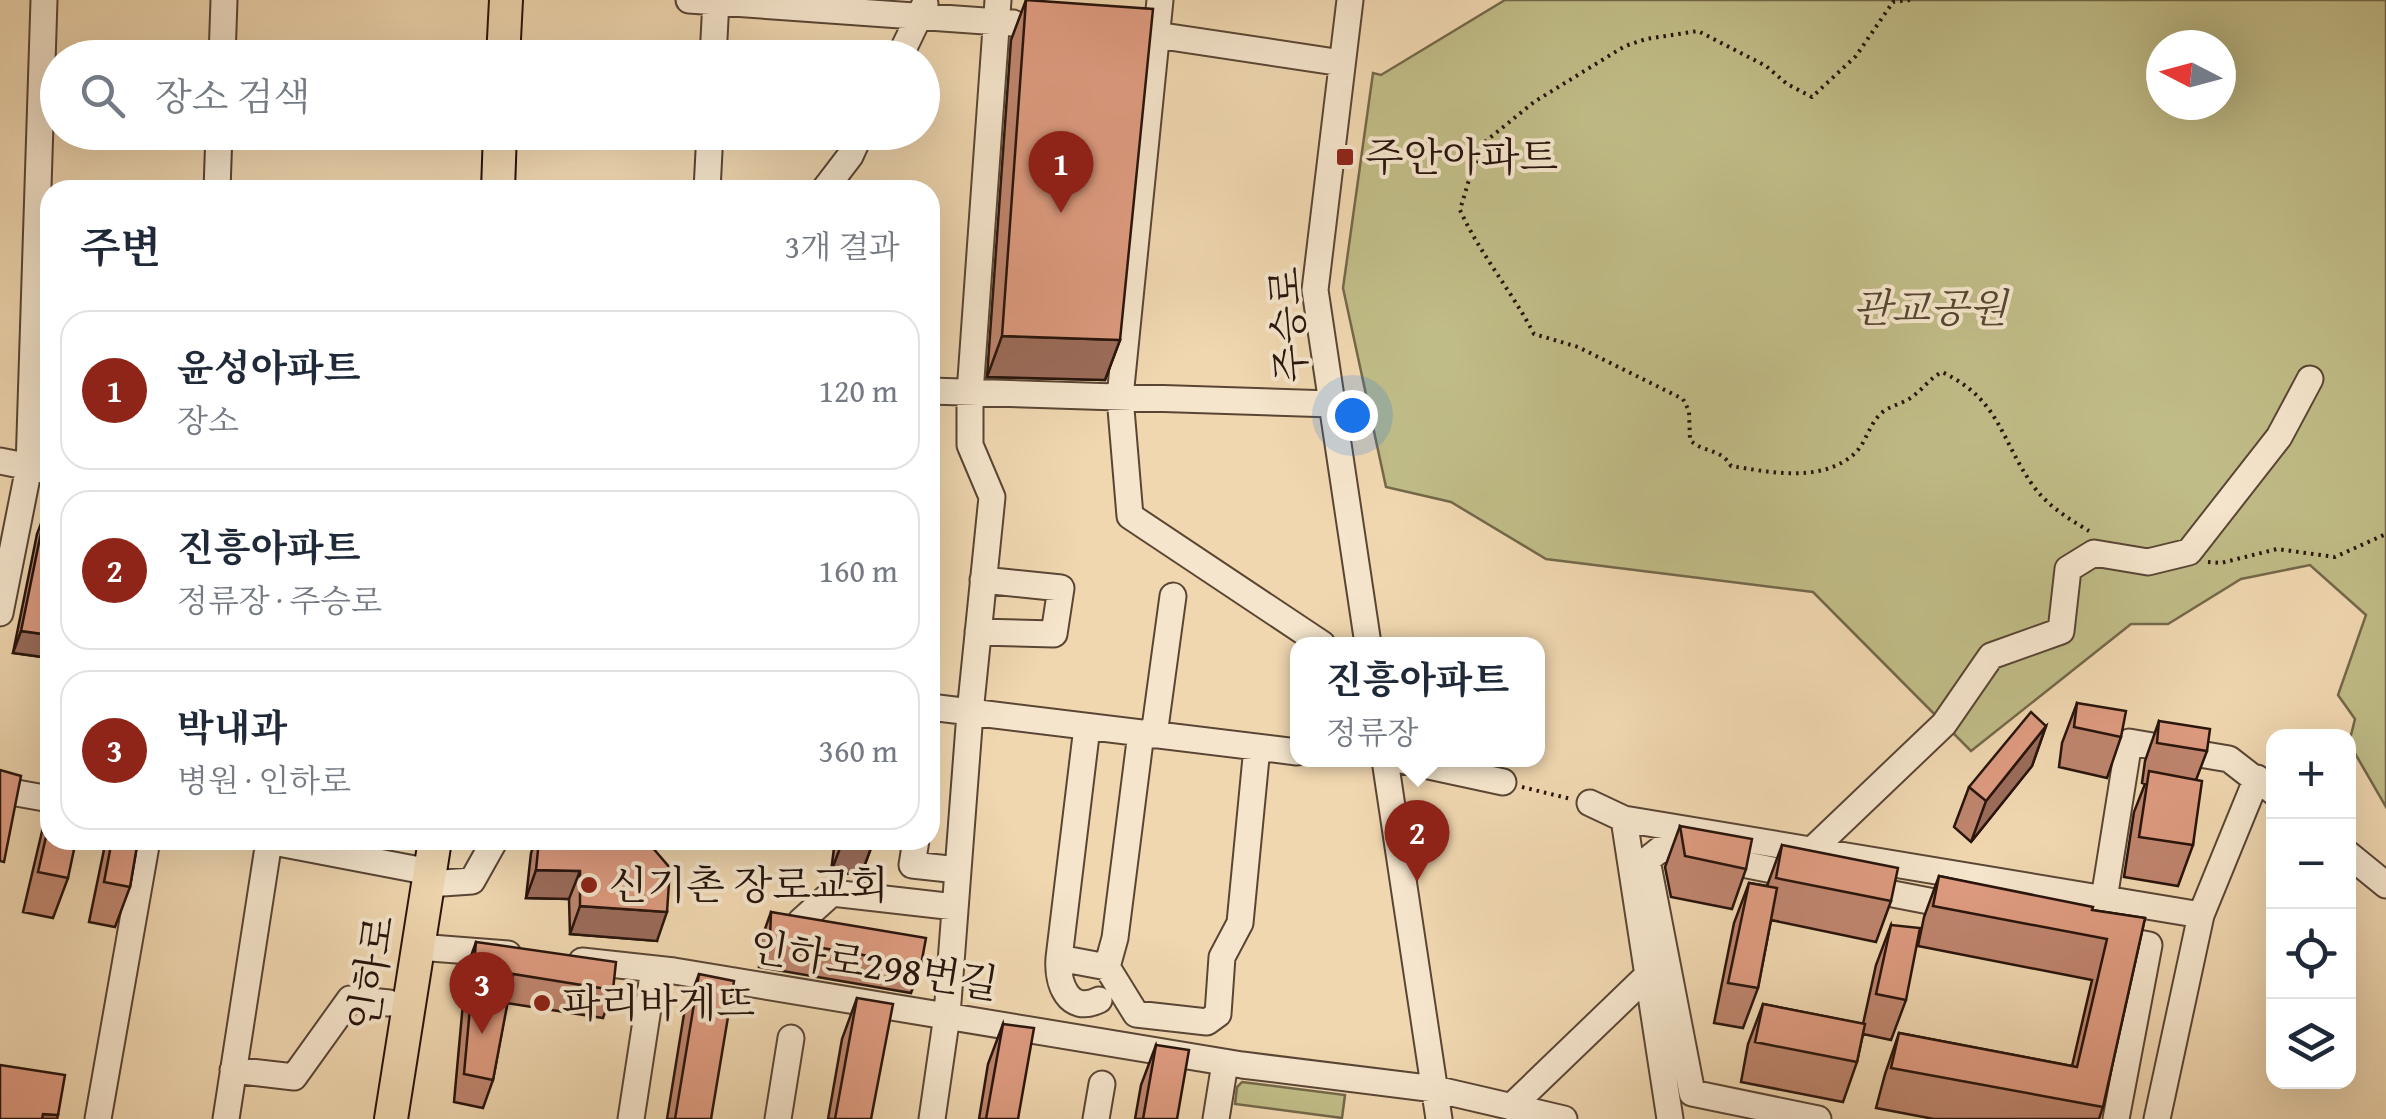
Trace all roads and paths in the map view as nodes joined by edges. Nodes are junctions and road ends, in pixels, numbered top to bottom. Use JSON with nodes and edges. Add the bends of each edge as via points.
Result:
{"nodes":[{"id":1,"x":44,"y":0,"type":"edge"},
{"id":2,"x":224,"y":0,"type":"edge"},
{"id":3,"x":506,"y":0,"type":"edge"},
{"id":4,"x":689,"y":0,"type":"edge"},
{"id":5,"x":1160,"y":0,"type":"edge"},
{"id":6,"x":1350,"y":0,"type":"edge"},
{"id":7,"x":1910,"y":0,"type":"edge"},
{"id":8,"x":716,"y":1,"type":"edge"},
{"id":9,"x":923,"y":8,"type":"edge"},
{"id":10,"x":997,"y":11,"type":"edge"},
{"id":11,"x":1036,"y":25,"type":"edge"},
{"id":12,"x":1116,"y":31,"type":"edge"},
{"id":13,"x":1156,"y":34,"type":"junction"},
{"id":14,"x":44,"y":40,"type":"edge"},
{"id":15,"x":223,"y":40,"type":"edge"},
{"id":16,"x":504,"y":40,"type":"edge"},
{"id":17,"x":715,"y":40,"type":"edge"},
{"id":18,"x":908,"y":40,"type":"edge"},
{"id":19,"x":1342,"y":63,"type":"junction"},
{"id":20,"x":42,"y":150,"type":"edge"},
{"id":21,"x":218,"y":150,"type":"edge"},
{"id":22,"x":499,"y":150,"type":"edge"},
{"id":23,"x":709,"y":150,"type":"edge"},
{"id":24,"x":853,"y":150,"type":"edge"},
{"id":25,"x":42,"y":180,"type":"edge"},
{"id":26,"x":217,"y":180,"type":"edge"},
{"id":27,"x":498,"y":180,"type":"edge"},
{"id":28,"x":708,"y":180,"type":"edge"},
{"id":29,"x":832,"y":180,"type":"edge"},
{"id":30,"x":40,"y":375,"type":"edge"},
{"id":31,"x":2310,"y":379,"type":"dead end"},
{"id":32,"x":940,"y":391,"type":"edge"},
{"id":33,"x":970,"y":393,"type":"junction"},
{"id":34,"x":1120,"y":397,"type":"junction"},
{"id":35,"x":1332,"y":404,"type":"junction"},
{"id":36,"x":0,"y":461,"type":"edge"},
{"id":37,"x":39,"y":469,"type":"edge"},
{"id":38,"x":2386,"y":534,"type":"edge"},
{"id":39,"x":2098,"y":536,"type":"dead end"},
{"id":40,"x":2188,"y":552,"type":"junction"},
{"id":41,"x":983,"y":580,"type":"junction"},
{"id":42,"x":1172,"y":596,"type":"dead end"},
{"id":43,"x":0,"y":613,"type":"edge"},
{"id":44,"x":978,"y":632,"type":"junction"},
{"id":45,"x":1312,"y":637,"type":"edge"},
{"id":46,"x":1367,"y":637,"type":"edge"},
{"id":47,"x":970,"y":713,"type":"junction"},
{"id":48,"x":940,"y":715,"type":"edge"},
{"id":49,"x":1087,"y":727,"type":"junction"},
{"id":50,"x":1147,"y":734,"type":"junction"},
{"id":51,"x":1257,"y":747,"type":"junction"},
{"id":52,"x":1290,"y":751,"type":"edge"},
{"id":53,"x":1386,"y":767,"type":"edge"},
{"id":54,"x":1433,"y":767,"type":"edge"},
{"id":55,"x":1503,"y":782,"type":"joint"},
{"id":56,"x":2265,"y":786,"type":"edge"},
{"id":57,"x":0,"y":790,"type":"edge"},
{"id":58,"x":40,"y":797,"type":"edge"},
{"id":59,"x":1590,"y":803,"type":"joint"},
{"id":60,"x":1624,"y":819,"type":"junction"},
{"id":61,"x":144,"y":850,"type":"edge"},
{"id":62,"x":265,"y":850,"type":"edge"},
{"id":63,"x":328,"y":850,"type":"edge"},
{"id":64,"x":489,"y":850,"type":"edge"},
{"id":65,"x":914,"y":850,"type":"edge"},
{"id":66,"x":1812,"y":850,"type":"junction"},
{"id":67,"x":2356,"y":861,"type":"edge"},
{"id":68,"x":431,"y":865,"type":"edge"},
{"id":69,"x":958,"y":870,"type":"junction"},
{"id":70,"x":2386,"y":885,"type":"edge"},
{"id":71,"x":2104,"y":899,"type":"junction"},
{"id":72,"x":955,"y":906,"type":"junction"},
{"id":73,"x":1994,"y":914,"type":"edge"},
{"id":74,"x":2202,"y":915,"type":"junction"},
{"id":75,"x":801,"y":920,"type":"edge"},
{"id":76,"x":2091,"y":934,"type":"edge"},
{"id":77,"x":418,"y":947,"type":"junction"},
{"id":78,"x":1059,"y":958,"type":"junction"},
{"id":79,"x":1107,"y":967,"type":"junction"},
{"id":80,"x":654,"y":968,"type":"junction"},
{"id":81,"x":1657,"y":970,"type":"junction"},
{"id":82,"x":1099,"y":1000,"type":"dead end"},
{"id":83,"x":389,"y":1003,"type":"dead end"},
{"id":84,"x":947,"y":1015,"type":"junction"},
{"id":85,"x":792,"y":1038,"type":"dead end"},
{"id":86,"x":1226,"y":1062,"type":"junction"},
{"id":87,"x":2127,"y":1064,"type":"junction"},
{"id":88,"x":233,"y":1070,"type":"junction"},
{"id":89,"x":2168,"y":1071,"type":"junction"},
{"id":90,"x":1102,"y":1084,"type":"dead end"},
{"id":91,"x":1435,"y":1090,"type":"junction"},
{"id":92,"x":1511,"y":1107,"type":"junction"},
{"id":93,"x":98,"y":1119,"type":"edge"},
{"id":94,"x":226,"y":1119,"type":"edge"},
{"id":95,"x":391,"y":1119,"type":"edge"},
{"id":96,"x":631,"y":1119,"type":"edge"},
{"id":97,"x":778,"y":1119,"type":"edge"},
{"id":98,"x":932,"y":1119,"type":"edge"},
{"id":99,"x":1096,"y":1119,"type":"edge"},
{"id":100,"x":1216,"y":1119,"type":"edge"},
{"id":101,"x":1439,"y":1119,"type":"edge"},
{"id":102,"x":1564,"y":1119,"type":"edge"},
{"id":103,"x":1670,"y":1119,"type":"edge"},
{"id":104,"x":1818,"y":1119,"type":"edge"},
{"id":105,"x":2116,"y":1119,"type":"edge"},
{"id":106,"x":2157,"y":1119,"type":"edge"}],
"edges":[{"from":1,"to":14,"type":"street"},
{"from":2,"to":15,"type":"street"},
{"from":3,"to":16,"type":"main road"},
{"from":4,"to":8,"type":"street"},
{"from":5,"to":13,"type":"street"},
{"from":6,"to":19,"type":"street","name":"주승로"},
{"from":7,"to":39,"type":"path","via":[[1893,2],[1856,56],[1812,97],[1698,31],[1625,46],[1534,102],[1486,141],[1460,210],[1534,334],[1578,347],[1675,394],[1689,411],[1690,440],[1731,466],[1807,473],[1839,464],[1884,412],[1942,372],[1983,398],[2054,509]]},
{"from":8,"to":9,"type":"street"},
{"from":8,"to":17,"type":"street"},
{"from":9,"to":10,"type":"street"},
{"from":9,"to":18,"type":"street"},
{"from":10,"to":11,"type":"street"},
{"from":10,"to":33,"type":"street"},
{"from":12,"to":13,"type":"street"},
{"from":13,"to":19,"type":"street"},
{"from":13,"to":34,"type":"street"},
{"from":19,"to":35,"type":"street","name":"주승로","via":[[1314,290]]},
{"from":20,"to":25,"type":"street"},
{"from":21,"to":26,"type":"street"},
{"from":22,"to":27,"type":"main road"},
{"from":23,"to":28,"type":"street"},
{"from":24,"to":29,"type":"street"},
{"from":30,"to":37,"type":"street"},
{"from":31,"to":40,"type":"street","via":[[2279,438]]},
{"from":32,"to":33,"type":"street"},
{"from":33,"to":34,"type":"street"},
{"from":33,"to":41,"type":"street","via":[[970,445],[992,497]]},
{"from":34,"to":35,"type":"street"},
{"from":34,"to":45,"type":"street","via":[[1130,516]]},
{"from":35,"to":46,"type":"street","name":"주승로"},
{"from":36,"to":37,"type":"street"},
{"from":37,"to":43,"type":"street"},
{"from":38,"to":40,"type":"path","via":[[2334,557],[2276,549],[2222,564]]},
{"from":40,"to":66,"type":"street","via":[[2148,562],[2094,553],[2068,570],[2061,632],[1992,656],[1944,724]]},
{"from":41,"to":44,"type":"street"},
{"from":41,"to":44,"type":"street","via":[[1061,588],[1054,634]]},
{"from":42,"to":50,"type":"street"},
{"from":44,"to":47,"type":"street"},
{"from":47,"to":48,"type":"street"},
{"from":47,"to":49,"type":"street"},
{"from":47,"to":69,"type":"street"},
{"from":49,"to":50,"type":"street"},
{"from":49,"to":78,"type":"street"},
{"from":50,"to":51,"type":"street"},
{"from":50,"to":79,"type":"street"},
{"from":51,"to":52,"type":"street"},
{"from":51,"to":79,"type":"street","via":[[1240,923],[1222,958],[1218,1014],[1207,1022],[1136,1014]]},
{"from":53,"to":91,"type":"street"},
{"from":54,"to":55,"type":"street"},
{"from":55,"to":59,"type":"path"},
{"from":56,"to":71,"type":"street","via":[[2228,760],[2130,742]]},
{"from":56,"to":74,"type":"street"},
{"from":57,"to":58,"type":"street"},
{"from":59,"to":60,"type":"street"},
{"from":60,"to":66,"type":"street"},
{"from":60,"to":81,"type":"street"},
{"from":61,"to":93,"type":"street"},
{"from":62,"to":88,"type":"street"},
{"from":63,"to":68,"type":"street"},
{"from":64,"to":68,"type":"street","via":[[472,881]]},
{"from":65,"to":69,"type":"street","via":[[912,866]]},
{"from":66,"to":71,"type":"street"},
{"from":67,"to":70,"type":"street"},
{"from":68,"to":77,"type":"main road","name":"인하로"},
{"from":69,"to":72,"type":"street"},
{"from":71,"to":74,"type":"street"},
{"from":72,"to":75,"type":"street","via":[[832,893]]},
{"from":72,"to":84,"type":"street"},
{"from":73,"to":81,"type":"street","via":[[1662,848],[1646,860]]},
{"from":74,"to":89,"type":"street"},
{"from":76,"to":87,"type":"street","via":[[2150,945]]},
{"from":77,"to":80,"type":"street","name":"인하로298번길"},
{"from":77,"to":95,"type":"main road","name":"인하로"},
{"from":78,"to":79,"type":"street"},
{"from":78,"to":82,"type":"street","via":[[1066,994],[1078,1002]]},
{"from":80,"to":84,"type":"street","name":"인하로298번길"},
{"from":80,"to":96,"type":"street"},
{"from":81,"to":92,"type":"street"},
{"from":81,"to":103,"type":"street"},
{"from":81,"to":104,"type":"street","via":[[1692,1093]]},
{"from":83,"to":88,"type":"street","via":[[350,999],[294,1077]]},
{"from":84,"to":86,"type":"street","name":"인하로298번길"},
{"from":84,"to":98,"type":"street"},
{"from":85,"to":97,"type":"street"},
{"from":86,"to":91,"type":"street","name":"인하로298번길"},
{"from":86,"to":100,"type":"street"},
{"from":87,"to":89,"type":"street"},
{"from":87,"to":105,"type":"street"},
{"from":88,"to":94,"type":"street"},
{"from":89,"to":106,"type":"street"},
{"from":90,"to":99,"type":"street"},
{"from":91,"to":92,"type":"street","name":"인하로298번길"},
{"from":91,"to":101,"type":"street"},
{"from":92,"to":102,"type":"street","name":"인하로298번길"}]}
